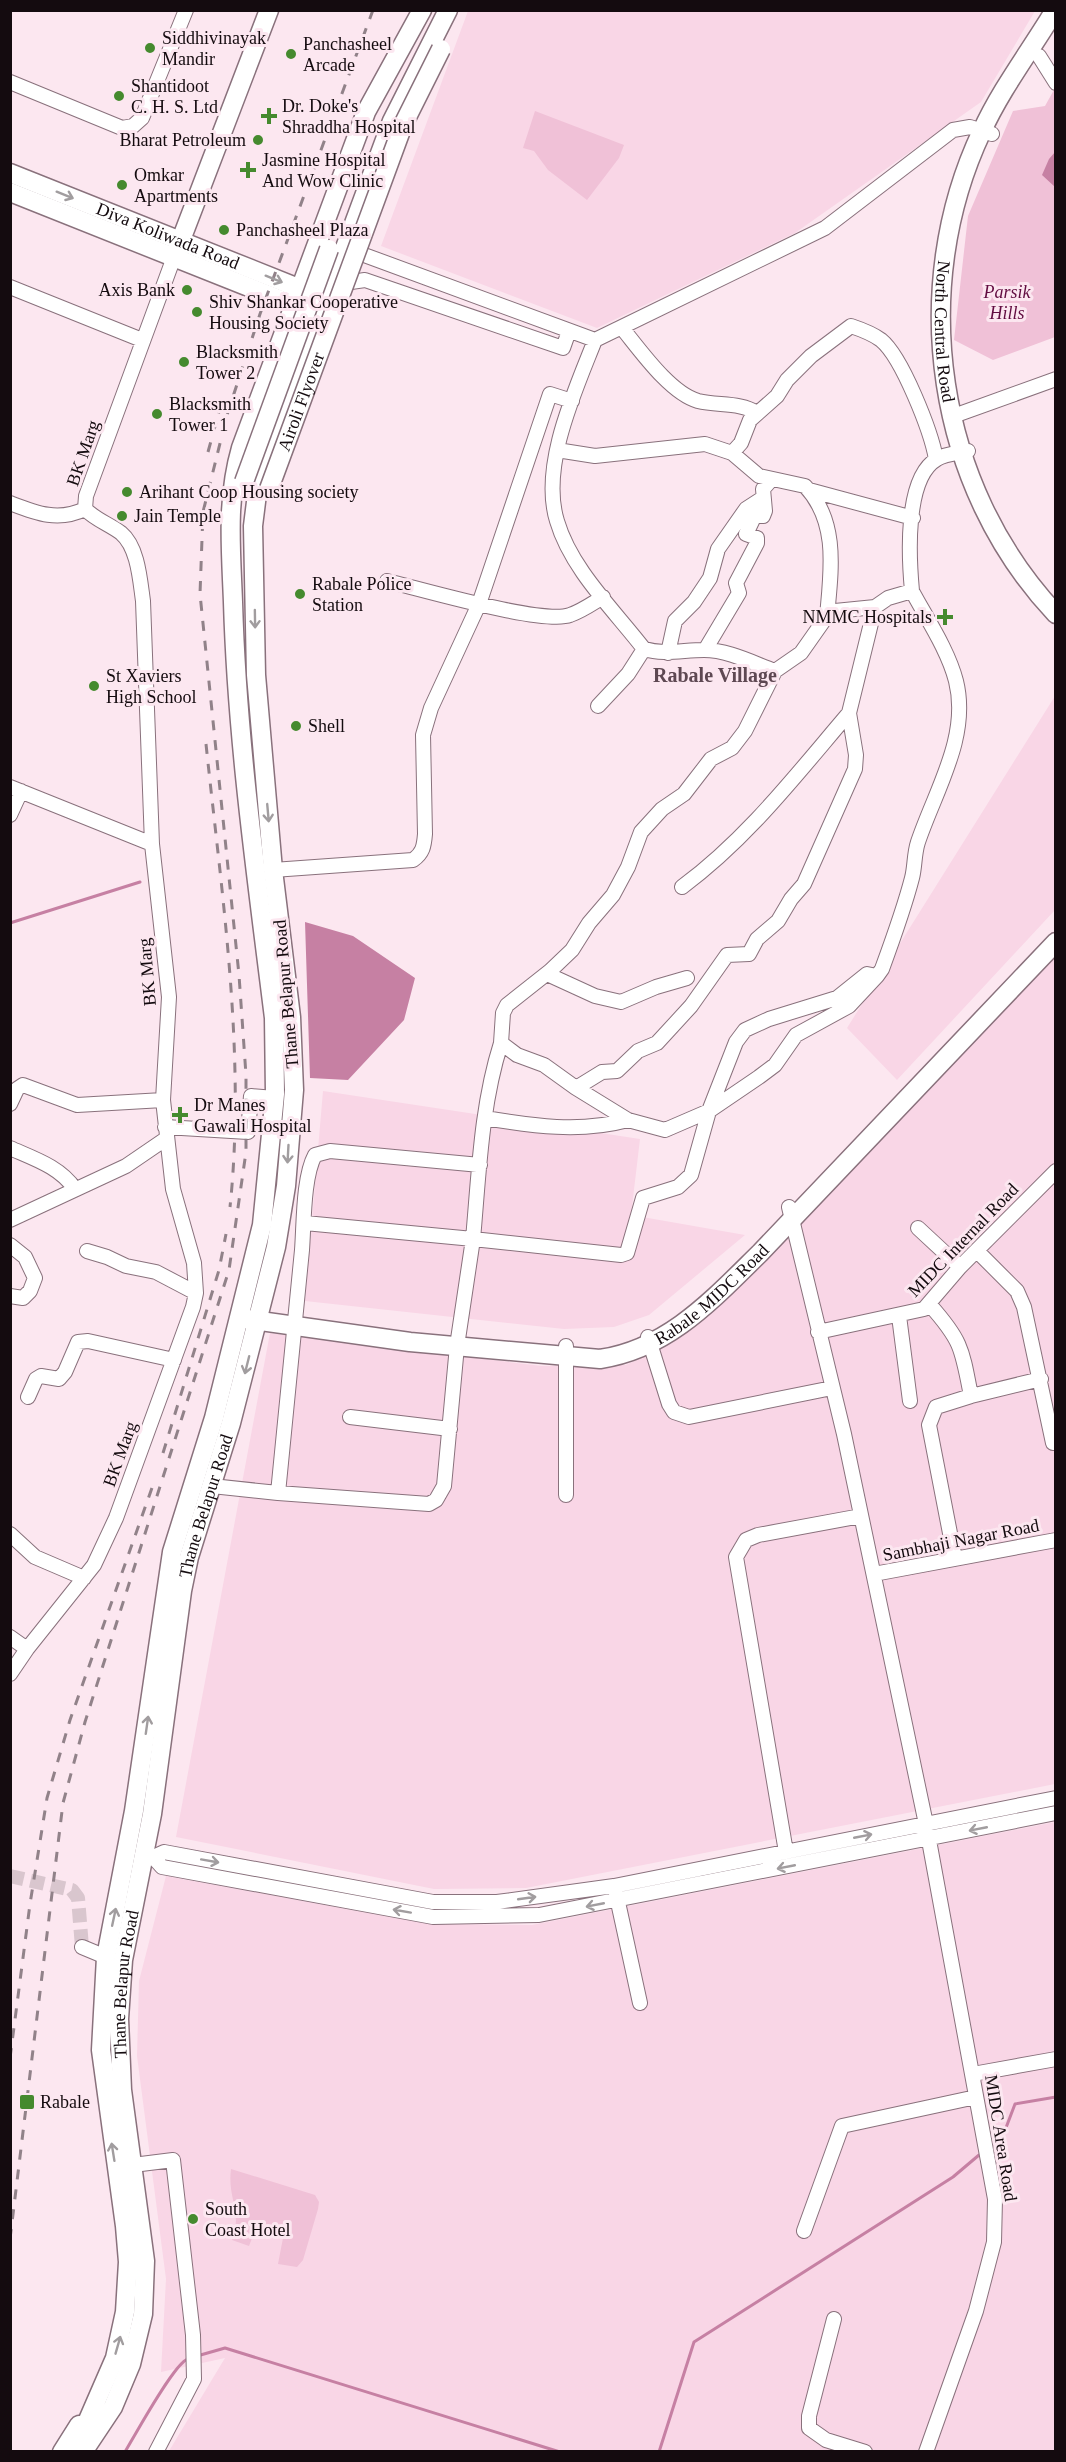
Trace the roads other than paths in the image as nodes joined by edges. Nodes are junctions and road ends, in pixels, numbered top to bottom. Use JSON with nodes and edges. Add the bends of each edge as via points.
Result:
{"nodes":[{"id":1,"x":186,"y":10,"type":"edge"},
{"id":2,"x":269,"y":10,"type":"edge"},
{"id":3,"x":424,"y":10,"type":"edge"},
{"id":4,"x":449,"y":10,"type":"edge"},
{"id":5,"x":1055,"y":10,"type":"edge"},
{"id":6,"x":1056,"y":31,"type":"edge"},
{"id":7,"x":1039,"y":56,"type":"junction"},
{"id":8,"x":10,"y":82,"type":"edge"},
{"id":9,"x":1056,"y":83,"type":"edge"},
{"id":10,"x":987,"y":132,"type":"junction"},
{"id":11,"x":10,"y":173,"type":"edge"},
{"id":12,"x":10,"y":192,"type":"edge"},
{"id":13,"x":177,"y":249,"type":"junction"},
{"id":14,"x":356,"y":252,"type":"junction"},
{"id":15,"x":10,"y":287,"type":"edge"},
{"id":16,"x":327,"y":290,"type":"junction"},
{"id":17,"x":298,"y":297,"type":"junction"},
{"id":18,"x":320,"y":315,"type":"junction"},
{"id":19,"x":622,"y":328,"type":"junction"},
{"id":20,"x":569,"y":331,"type":"junction"},
{"id":21,"x":142,"y":340,"type":"junction"},
{"id":22,"x":595,"y":340,"type":"junction"},
{"id":23,"x":563,"y":348,"type":"junction"},
{"id":24,"x":1056,"y":379,"type":"edge"},
{"id":25,"x":572,"y":401,"type":"junction"},
{"id":26,"x":757,"y":413,"type":"junction"},
{"id":27,"x":959,"y":414,"type":"junction"},
{"id":28,"x":557,"y":450,"type":"junction"},
{"id":29,"x":964,"y":451,"type":"junction"},
{"id":30,"x":732,"y":453,"type":"junction"},
{"id":31,"x":936,"y":459,"type":"junction"},
{"id":32,"x":771,"y":480,"type":"junction"},
{"id":33,"x":809,"y":490,"type":"junction"},
{"id":34,"x":763,"y":498,"type":"junction"},
{"id":35,"x":10,"y":503,"type":"edge"},
{"id":36,"x":85,"y":509,"type":"junction"},
{"id":37,"x":913,"y":518,"type":"junction"},
{"id":38,"x":231,"y":560,"type":"junction"},
{"id":39,"x":254,"y":560,"type":"junction"},
{"id":40,"x":387,"y":580,"type":"dead end"},
{"id":41,"x":912,"y":591,"type":"junction"},
{"id":42,"x":603,"y":597,"type":"junction"},
{"id":43,"x":478,"y":604,"type":"junction"},
{"id":44,"x":1056,"y":605,"type":"edge"},
{"id":45,"x":875,"y":607,"type":"junction"},
{"id":46,"x":1056,"y":614,"type":"edge"},
{"id":47,"x":827,"y":616,"type":"junction"},
{"id":48,"x":644,"y":650,"type":"junction"},
{"id":49,"x":705,"y":650,"type":"junction"},
{"id":50,"x":668,"y":653,"type":"junction"},
{"id":51,"x":775,"y":671,"type":"junction"},
{"id":52,"x":598,"y":706,"type":"dead end"},
{"id":53,"x":849,"y":713,"type":"junction"},
{"id":54,"x":16,"y":789,"type":"edge"},
{"id":55,"x":10,"y":815,"type":"edge"},
{"id":56,"x":152,"y":844,"type":"junction"},
{"id":57,"x":273,"y":870,"type":"junction"},
{"id":58,"x":682,"y":888,"type":"dead end"},
{"id":59,"x":1056,"y":929,"type":"edge"},
{"id":60,"x":1056,"y":942,"type":"edge"},
{"id":61,"x":547,"y":974,"type":"junction"},
{"id":62,"x":878,"y":976,"type":"junction"},
{"id":63,"x":687,"y":978,"type":"dead end"},
{"id":64,"x":1010,"y":985,"type":"junction"},
{"id":65,"x":501,"y":1043,"type":"junction"},
{"id":66,"x":576,"y":1088,"type":"junction"},
{"id":67,"x":275,"y":1098,"type":"junction"},
{"id":68,"x":163,"y":1100,"type":"junction"},
{"id":69,"x":10,"y":1104,"type":"edge"},
{"id":70,"x":709,"y":1111,"type":"junction"},
{"id":71,"x":485,"y":1118,"type":"junction"},
{"id":72,"x":627,"y":1120,"type":"junction"},
{"id":73,"x":166,"y":1133,"type":"junction"},
{"id":74,"x":10,"y":1148,"type":"edge"},
{"id":75,"x":480,"y":1165,"type":"junction"},
{"id":76,"x":1056,"y":1171,"type":"edge"},
{"id":77,"x":75,"y":1189,"type":"junction"},
{"id":78,"x":790,"y":1212,"type":"junction"},
{"id":79,"x":10,"y":1220,"type":"edge"},
{"id":80,"x":304,"y":1223,"type":"junction"},
{"id":81,"x":918,"y":1228,"type":"dead end"},
{"id":82,"x":473,"y":1239,"type":"junction"},
{"id":83,"x":10,"y":1245,"type":"edge"},
{"id":84,"x":87,"y":1251,"type":"dead end"},
{"id":85,"x":977,"y":1251,"type":"junction"},
{"id":86,"x":960,"y":1267,"type":"junction"},
{"id":87,"x":196,"y":1293,"type":"junction"},
{"id":88,"x":10,"y":1296,"type":"edge"},
{"id":89,"x":930,"y":1305,"type":"junction"},
{"id":90,"x":250,"y":1315,"type":"junction"},
{"id":91,"x":899,"y":1316,"type":"junction"},
{"id":92,"x":295,"y":1322,"type":"junction"},
{"id":93,"x":818,"y":1332,"type":"junction"},
{"id":94,"x":649,"y":1340,"type":"junction"},
{"id":95,"x":458,"y":1341,"type":"junction"},
{"id":96,"x":566,"y":1351,"type":"junction"},
{"id":97,"x":174,"y":1359,"type":"junction"},
{"id":98,"x":1041,"y":1379,"type":"junction"},
{"id":99,"x":832,"y":1388,"type":"junction"},
{"id":100,"x":971,"y":1396,"type":"junction"},
{"id":101,"x":28,"y":1397,"type":"dead end"},
{"id":102,"x":910,"y":1401,"type":"dead end"},
{"id":103,"x":350,"y":1417,"type":"dead end"},
{"id":104,"x":450,"y":1429,"type":"junction"},
{"id":105,"x":1053,"y":1443,"type":"dead end"},
{"id":106,"x":212,"y":1486,"type":"junction"},
{"id":107,"x":278,"y":1493,"type":"junction"},
{"id":108,"x":566,"y":1495,"type":"dead end"},
{"id":109,"x":861,"y":1516,"type":"junction"},
{"id":110,"x":10,"y":1534,"type":"edge"},
{"id":111,"x":1056,"y":1540,"type":"edge"},
{"id":112,"x":955,"y":1559,"type":"junction"},
{"id":113,"x":874,"y":1574,"type":"junction"},
{"id":114,"x":84,"y":1578,"type":"junction"},
{"id":115,"x":10,"y":1637,"type":"edge"},
{"id":116,"x":27,"y":1649,"type":"junction"},
{"id":117,"x":10,"y":1674,"type":"edge"},
{"id":118,"x":1055,"y":1806,"type":"edge"},
{"id":119,"x":1001,"y":1809,"type":"junction"},
{"id":120,"x":1003,"y":1823,"type":"junction"},
{"id":121,"x":926,"y":1824,"type":"junction"},
{"id":122,"x":929,"y":1838,"type":"junction"},
{"id":123,"x":786,"y":1852,"type":"junction"},
{"id":124,"x":149,"y":1856,"type":"junction"},
{"id":125,"x":614,"y":1886,"type":"junction"},
{"id":126,"x":378,"y":1892,"type":"junction"},
{"id":127,"x":618,"y":1901,"type":"junction"},
{"id":128,"x":497,"y":1902,"type":"junction"},
{"id":129,"x":375,"y":1906,"type":"junction"},
{"id":130,"x":497,"y":1917,"type":"junction"},
{"id":131,"x":82,"y":1947,"type":"dead end"},
{"id":132,"x":106,"y":1958,"type":"junction"},
{"id":133,"x":640,"y":2003,"type":"dead end"},
{"id":134,"x":1056,"y":2060,"type":"edge"},
{"id":135,"x":973,"y":2074,"type":"junction"},
{"id":136,"x":976,"y":2097,"type":"junction"},
{"id":137,"x":133,"y":2164,"type":"junction"},
{"id":138,"x":804,"y":2231,"type":"dead end"},
{"id":139,"x":834,"y":2319,"type":"dead end"},
{"id":140,"x":105,"y":2403,"type":"junction"},
{"id":141,"x":84,"y":2446,"type":"edge"},
{"id":142,"x":62,"y":2451,"type":"edge"},
{"id":143,"x":156,"y":2451,"type":"edge"},
{"id":144,"x":865,"y":2451,"type":"edge"},
{"id":145,"x":926,"y":2451,"type":"edge"}],
"edges":[{"from":1,"to":8,"type":"street","via":[[142,118],[133,126],[122,128]]},
{"from":2,"to":13,"type":"main road"},
{"from":3,"to":17,"type":"main road","via":[[375,93]]},
{"from":3,"to":38,"type":"main road","name":"Airoli Flyover","bridge":true,"via":[[418,39],[378,116],[244,482]]},
{"from":4,"to":14,"type":"main road","name":"Airoli Flyover","bridge":true,"via":[[441,50],[403,125]]},
{"from":4,"to":16,"type":"main road","via":[[396,112]]},
{"from":5,"to":10,"type":"main road","name":"North Central Road"},
{"from":6,"to":7,"type":"main road","name":"North Central Road"},
{"from":7,"to":9,"type":"street"},
{"from":7,"to":10,"type":"main road","name":"North Central Road"},
{"from":10,"to":19,"type":"street","via":[[970,127],[952,130],[825,228]]},
{"from":10,"to":27,"type":"main road","name":"North Central Road","via":[[955,249],[951,279],[949,338]]},
{"from":10,"to":29,"type":"main road","name":"North Central Road","via":[[956,204],[945,252],[940,303],[945,378]]},
{"from":11,"to":13,"type":"main road","name":"Diva Koliwada Road","one_way":true},
{"from":12,"to":13,"type":"main road","name":"Diva Koliwada Road"},
{"from":13,"to":17,"type":"main road","name":"Diva Koliwada Road"},
{"from":13,"to":21,"type":"street","name":"BK Marg"},
{"from":14,"to":20,"type":"street"},
{"from":14,"to":39,"type":"main road","name":"Airoli Flyover","bridge":true,"via":[[269,489]]},
{"from":15,"to":21,"type":"street"},
{"from":16,"to":17,"type":"main road","name":"Diva Koliwada Road"},
{"from":16,"to":18,"type":"main road"},
{"from":16,"to":23,"type":"street","via":[[339,282],[365,280]]},
{"from":17,"to":18,"type":"main road","name":"Diva Koliwada Road"},
{"from":17,"to":38,"type":"main road","via":[[236,467],[228,524]]},
{"from":18,"to":39,"type":"main road","via":[[261,475],[253,526]]},
{"from":19,"to":22,"type":"street"},
{"from":19,"to":26,"type":"street","via":[[666,379],[684,393],[696,400]]},
{"from":20,"to":22,"type":"street"},
{"from":20,"to":23,"type":"street"},
{"from":21,"to":36,"type":"street","name":"BK Marg","via":[[86,496]]},
{"from":22,"to":23,"type":"street"},
{"from":22,"to":25,"type":"street"},
{"from":24,"to":27,"type":"street"},
{"from":25,"to":28,"type":"street"},
{"from":25,"to":43,"type":"street","via":[[550,394]]},
{"from":26,"to":30,"type":"street"},
{"from":26,"to":31,"type":"street","via":[[811,356],[847,327],[854,327],[881,340],[899,365],[932,438]]},
{"from":27,"to":29,"type":"main road","name":"North Central Road"},
{"from":28,"to":30,"type":"street","via":[[595,456],[705,444]]},
{"from":28,"to":42,"type":"street","via":[[553,469],[556,519],[575,557]]},
{"from":29,"to":31,"type":"street"},
{"from":29,"to":44,"type":"main road","name":"North Central Road","via":[[1008,543]]},
{"from":29,"to":46,"type":"main road","name":"North Central Road","via":[[992,530],[1032,590]]},
{"from":30,"to":32,"type":"street","via":[[752,471]]},
{"from":31,"to":37,"type":"street","via":[[920,481]]},
{"from":32,"to":33,"type":"street","via":[[796,482]]},
{"from":32,"to":34,"type":"street","via":[[765,484]]},
{"from":33,"to":37,"type":"street"},
{"from":33,"to":47,"type":"street","via":[[831,543]]},
{"from":34,"to":49,"type":"street","via":[[763,516],[755,515],[748,527],[747,534],[757,538],[757,543],[736,583],[739,593]]},
{"from":34,"to":50,"type":"street","via":[[746,509],[718,549],[710,578],[675,621]]},
{"from":35,"to":36,"type":"street","via":[[55,517]]},
{"from":36,"to":56,"type":"street","name":"BK Marg","via":[[128,540],[138,568],[143,601]]},
{"from":37,"to":41,"type":"street","via":[[909,544]]},
{"from":38,"to":67,"type":"main road","name":"Thane Belapur Road","via":[[236,677],[274,1018]]},
{"from":39,"to":57,"type":"main road","name":"Thane Belapur Road","one_way":true,"via":[[256,675]]},
{"from":40,"to":43,"type":"street"},
{"from":41,"to":45,"type":"street","via":[[888,598]]},
{"from":41,"to":62,"type":"street","via":[[950,663],[956,682],[958,724],[944,781],[918,844],[902,914]]},
{"from":42,"to":43,"type":"street","via":[[570,616],[556,618]]},
{"from":42,"to":48,"type":"street"},
{"from":43,"to":57,"type":"street","via":[[430,708],[423,735],[426,834],[419,856],[413,860]]},
{"from":45,"to":47,"type":"street","via":[[842,609]]},
{"from":45,"to":53,"type":"street"},
{"from":47,"to":51,"type":"street","via":[[801,653]]},
{"from":48,"to":50,"type":"street"},
{"from":48,"to":52,"type":"street"},
{"from":49,"to":50,"type":"street"},
{"from":49,"to":51,"type":"street"},
{"from":51,"to":61,"type":"street","via":[[745,731],[732,748],[711,759],[684,794],[662,809],[641,832],[613,895],[572,950]]},
{"from":53,"to":58,"type":"street","via":[[756,823]]},
{"from":53,"to":66,"type":"street","via":[[855,769],[804,884],[778,921],[757,939],[749,954],[727,955],[657,1043],[638,1051],[617,1071],[602,1072]]},
{"from":54,"to":55,"type":"street"},
{"from":54,"to":56,"type":"street"},
{"from":56,"to":68,"type":"street","name":"BK Marg","via":[[169,997]]},
{"from":57,"to":90,"type":"main road","name":"Thane Belapur Road","one_way":true,"via":[[291,1017],[294,1090],[281,1218]]},
{"from":59,"to":64,"type":"main road","name":"Rabale MIDC Road"},
{"from":60,"to":64,"type":"main road","name":"Rabale MIDC Road"},
{"from":61,"to":63,"type":"street","via":[[585,993],[621,1002]]},
{"from":61,"to":65,"type":"street","via":[[507,1005]]},
{"from":62,"to":70,"type":"street","via":[[849,1006],[796,1035],[775,1065]]},
{"from":62,"to":70,"type":"street","via":[[867,974],[837,998],[745,1030],[736,1042]]},
{"from":64,"to":78,"type":"main road","name":"Rabale MIDC Road"},
{"from":65,"to":66,"type":"street","via":[[517,1055],[544,1065]]},
{"from":65,"to":71,"type":"street"},
{"from":66,"to":72,"type":"street"},
{"from":67,"to":73,"type":"street","via":[[251,1096],[248,1132]]},
{"from":67,"to":90,"type":"main road","name":"Thane Belapur Road"},
{"from":68,"to":69,"type":"street","via":[[77,1105],[23,1085]]},
{"from":68,"to":73,"type":"street","name":"BK Marg"},
{"from":70,"to":72,"type":"street","via":[[665,1130]]},
{"from":70,"to":82,"type":"street","via":[[691,1175],[678,1187],[644,1198],[627,1253]]},
{"from":71,"to":72,"type":"street","via":[[581,1128]]},
{"from":71,"to":75,"type":"street"},
{"from":73,"to":77,"type":"street","via":[[126,1166]]},
{"from":73,"to":87,"type":"street","name":"BK Marg","via":[[173,1189],[194,1263]]},
{"from":74,"to":77,"type":"street","via":[[55,1168]]},
{"from":75,"to":80,"type":"street","via":[[320,1152],[310,1170]]},
{"from":75,"to":82,"type":"street"},
{"from":76,"to":85,"type":"street","name":"MIDC Internal Road"},
{"from":77,"to":79,"type":"street"},
{"from":78,"to":93,"type":"street","name":"MIDC Area Road"},
{"from":78,"to":94,"type":"main road","name":"Rabale MIDC Road","via":[[706,1299]]},
{"from":80,"to":82,"type":"street"},
{"from":80,"to":92,"type":"street"},
{"from":81,"to":86,"type":"street"},
{"from":82,"to":95,"type":"street"},
{"from":83,"to":88,"type":"street","via":[[25,1257],[35,1278],[26,1296]]},
{"from":84,"to":87,"type":"street","via":[[156,1272]]},
{"from":85,"to":86,"type":"street","name":"MIDC Internal Road"},
{"from":85,"to":98,"type":"street","via":[[1017,1291]]},
{"from":86,"to":89,"type":"street","name":"MIDC Internal Road"},
{"from":87,"to":97,"type":"street","name":"BK Marg"},
{"from":89,"to":91,"type":"street","name":"MIDC Internal Road"},
{"from":89,"to":100,"type":"street","via":[[962,1348]]},
{"from":90,"to":92,"type":"main road","name":"Rabale MIDC Road"},
{"from":90,"to":106,"type":"main road","name":"Thane Belapur Road","one_way":true},
{"from":132,"to":90,"type":"main road","name":"Thane Belapur Road","one_way":true,"via":[[134,1811],[172,1552]]},
{"from":91,"to":93,"type":"street","name":"MIDC Internal Road"},
{"from":91,"to":102,"type":"street"},
{"from":92,"to":95,"type":"main road","name":"Rabale MIDC Road"},
{"from":92,"to":107,"type":"street"},
{"from":93,"to":99,"type":"street","name":"MIDC Area Road"},
{"from":94,"to":96,"type":"main road","name":"Rabale MIDC Road"},
{"from":94,"to":99,"type":"street","via":[[669,1404],[680,1416]]},
{"from":95,"to":96,"type":"main road","name":"Rabale MIDC Road"},
{"from":95,"to":104,"type":"street"},
{"from":96,"to":108,"type":"street"},
{"from":97,"to":101,"type":"street","via":[[78,1342],[59,1379],[41,1376]]},
{"from":97,"to":114,"type":"street","name":"BK Marg","via":[[116,1518]]},
{"from":98,"to":100,"type":"street"},
{"from":98,"to":105,"type":"street"},
{"from":99,"to":109,"type":"street","name":"MIDC Area Road"},
{"from":100,"to":112,"type":"street","via":[[936,1407],[929,1425]]},
{"from":103,"to":104,"type":"street"},
{"from":104,"to":107,"type":"street","via":[[444,1486],[429,1504]]},
{"from":106,"to":107,"type":"street"},
{"from":106,"to":124,"type":"main road","name":"Thane Belapur Road","via":[[182,1591]]},
{"from":109,"to":113,"type":"street","name":"MIDC Area Road"},
{"from":109,"to":123,"type":"street","via":[[758,1535],[746,1540],[736,1557]]},
{"from":110,"to":114,"type":"street","via":[[35,1557]]},
{"from":111,"to":112,"type":"street","name":"Sambhaji Nagar Road"},
{"from":112,"to":113,"type":"street","name":"Sambhaji Nagar Road"},
{"from":113,"to":121,"type":"street","name":"MIDC Area Road"},
{"from":114,"to":116,"type":"street","name":"BK Marg"},
{"from":115,"to":116,"type":"street"},
{"from":116,"to":117,"type":"street","name":"BK Marg"},
{"from":118,"to":119,"type":"street"},
{"from":118,"to":120,"type":"street"},
{"from":119,"to":120,"type":"street"},
{"from":119,"to":121,"type":"street"},
{"from":120,"to":122,"type":"street","one_way":true},
{"from":121,"to":122,"type":"street","name":"MIDC Area Road"},
{"from":123,"to":121,"type":"street","one_way":true},
{"from":122,"to":127,"type":"street","one_way":true},
{"from":122,"to":135,"type":"street","name":"MIDC Area Road"},
{"from":123,"to":125,"type":"street"},
{"from":124,"to":126,"type":"street","one_way":true,"via":[[164,1852]]},
{"from":124,"to":129,"type":"street","via":[[162,1867]]},
{"from":124,"to":137,"type":"main road","name":"Thane Belapur Road","via":[[123,1960],[119,2019],[122,2090]]},
{"from":125,"to":127,"type":"street"},
{"from":128,"to":125,"type":"street","one_way":true},
{"from":126,"to":128,"type":"street","via":[[433,1902]]},
{"from":126,"to":129,"type":"street"},
{"from":127,"to":130,"type":"street","one_way":true,"via":[[539,1916]]},
{"from":127,"to":133,"type":"street"},
{"from":128,"to":130,"type":"street"},
{"from":130,"to":129,"type":"street","one_way":true,"via":[[433,1917]]},
{"from":131,"to":132,"type":"street"},
{"from":140,"to":132,"type":"main road","name":"Thane Belapur Road","one_way":true,"via":[[125,2312],[128,2262],[101,2050]]},
{"from":134,"to":135,"type":"street"},
{"from":135,"to":136,"type":"street","name":"MIDC Area Road"},
{"from":136,"to":138,"type":"street","via":[[842,2126]]},
{"from":136,"to":145,"type":"street","name":"MIDC Area Road","via":[[995,2199],[994,2242],[976,2311]]},
{"from":137,"to":140,"type":"main road","name":"Thane Belapur Road","via":[[145,2261],[143,2314],[138,2344]]},
{"from":137,"to":143,"type":"street","via":[[173,2160],[193,2335],[194,2379]]},
{"from":139,"to":144,"type":"street","via":[[809,2428],[826,2440]]},
{"from":140,"to":141,"type":"main road","name":"Thane Belapur Road"},
{"from":140,"to":142,"type":"main road"}]}
